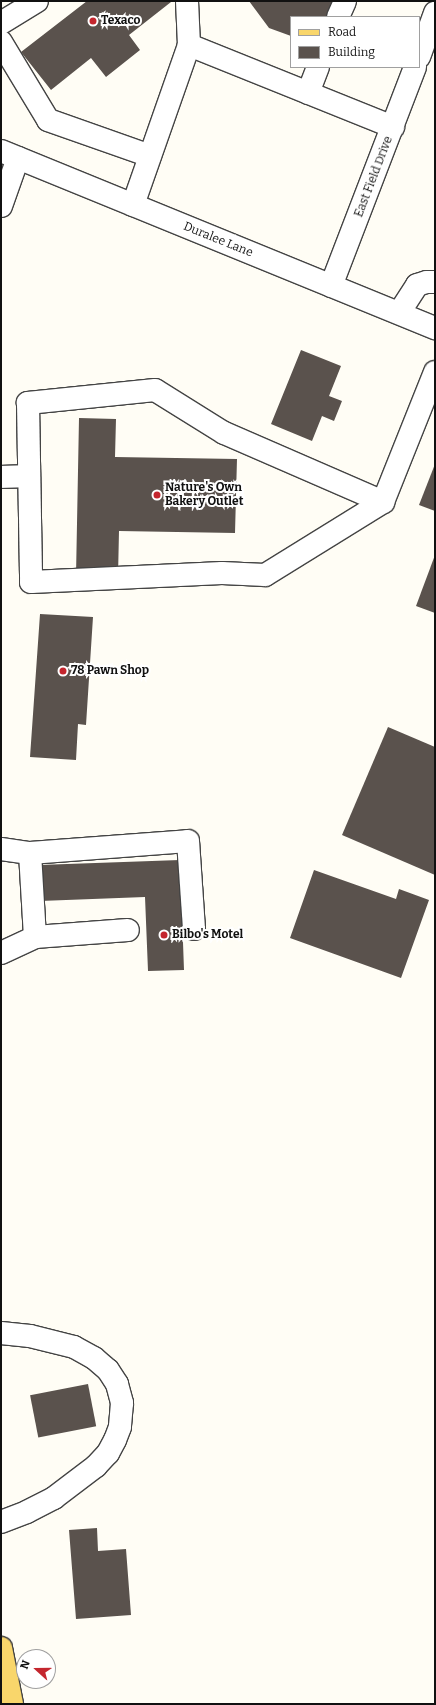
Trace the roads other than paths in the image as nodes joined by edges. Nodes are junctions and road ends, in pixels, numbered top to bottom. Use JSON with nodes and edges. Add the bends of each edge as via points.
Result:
{"nodes":[{"id":1,"x":37,"y":1,"type":"edge"},
{"id":2,"x":187,"y":1,"type":"edge"},
{"id":3,"x":344,"y":1,"type":"edge"},
{"id":4,"x":435,"y":13,"type":"edge"},
{"id":5,"x":338,"y":16,"type":"edge"},
{"id":6,"x":1,"y":23,"type":"edge"},
{"id":7,"x":1,"y":42,"type":"edge"},
{"id":8,"x":189,"y":45,"type":"junction"},
{"id":9,"x":420,"y":53,"type":"edge"},
{"id":10,"x":318,"y":68,"type":"edge"},
{"id":11,"x":415,"y":68,"type":"edge"},
{"id":12,"x":308,"y":93,"type":"junction"},
{"id":13,"x":393,"y":127,"type":"junction"},
{"id":14,"x":10,"y":155,"type":"edge"},
{"id":15,"x":150,"y":156,"type":"junction"},
{"id":16,"x":133,"y":205,"type":"junction"},
{"id":17,"x":1,"y":206,"type":"edge"},
{"id":18,"x":435,"y":282,"type":"edge"},
{"id":19,"x":331,"y":286,"type":"junction"},
{"id":20,"x":399,"y":313,"type":"junction"},
{"id":21,"x":435,"y":328,"type":"edge"},
{"id":22,"x":435,"y":372,"type":"edge"},
{"id":23,"x":29,"y":476,"type":"junction"},
{"id":24,"x":1,"y":477,"type":"edge"},
{"id":25,"x":383,"y":502,"type":"junction"},
{"id":26,"x":1,"y":849,"type":"edge"},
{"id":27,"x":30,"y":853,"type":"junction"},
{"id":28,"x":194,"y":929,"type":"dead end"},
{"id":29,"x":128,"y":930,"type":"dead end"},
{"id":30,"x":35,"y":937,"type":"junction"},
{"id":31,"x":1,"y":953,"type":"edge"},
{"id":32,"x":1,"y":1333,"type":"edge"},
{"id":33,"x":1,"y":1522,"type":"edge"},
{"id":34,"x":1,"y":1648,"type":"edge"},
{"id":35,"x":12,"y":1704,"type":"edge"}],
"edges":[{"from":1,"to":6,"type":"street"},
{"from":2,"to":8,"type":"street"},
{"from":3,"to":5,"type":"street"},
{"from":4,"to":9,"type":"street"},
{"from":7,"to":15,"type":"street","via":[[48,120]]},
{"from":8,"to":12,"type":"street"},
{"from":8,"to":15,"type":"street"},
{"from":10,"to":12,"type":"street"},
{"from":11,"to":13,"type":"street","name":"East Field Drive"},
{"from":12,"to":13,"type":"street"},
{"from":13,"to":19,"type":"street","name":"East Field Drive"},
{"from":14,"to":16,"type":"street","name":"Duralee Lane"},
{"from":14,"to":17,"type":"street"},
{"from":15,"to":16,"type":"street"},
{"from":16,"to":19,"type":"street","name":"Duralee Lane"},
{"from":18,"to":20,"type":"street","via":[[417,285]]},
{"from":19,"to":20,"type":"street","name":"Duralee Lane"},
{"from":20,"to":21,"type":"street","name":"Duralee Lane"},
{"from":22,"to":25,"type":"street"},
{"from":23,"to":24,"type":"street"},
{"from":23,"to":25,"type":"street","via":[[28,403],[155,390],[224,433]]},
{"from":23,"to":25,"type":"street","via":[[31,582],[222,573],[264,575]]},
{"from":26,"to":27,"type":"street"},
{"from":27,"to":28,"type":"street","via":[[188,841]]},
{"from":27,"to":30,"type":"street"},
{"from":29,"to":30,"type":"street"},
{"from":30,"to":31,"type":"street"},
{"from":32,"to":33,"type":"street","via":[[54,1341],[74,1347],[94,1358],[108,1370],[117,1384],[122,1403],[120,1427],[115,1440],[108,1454],[96,1466],[54,1498]]},
{"from":34,"to":35,"type":"main road"}]}
